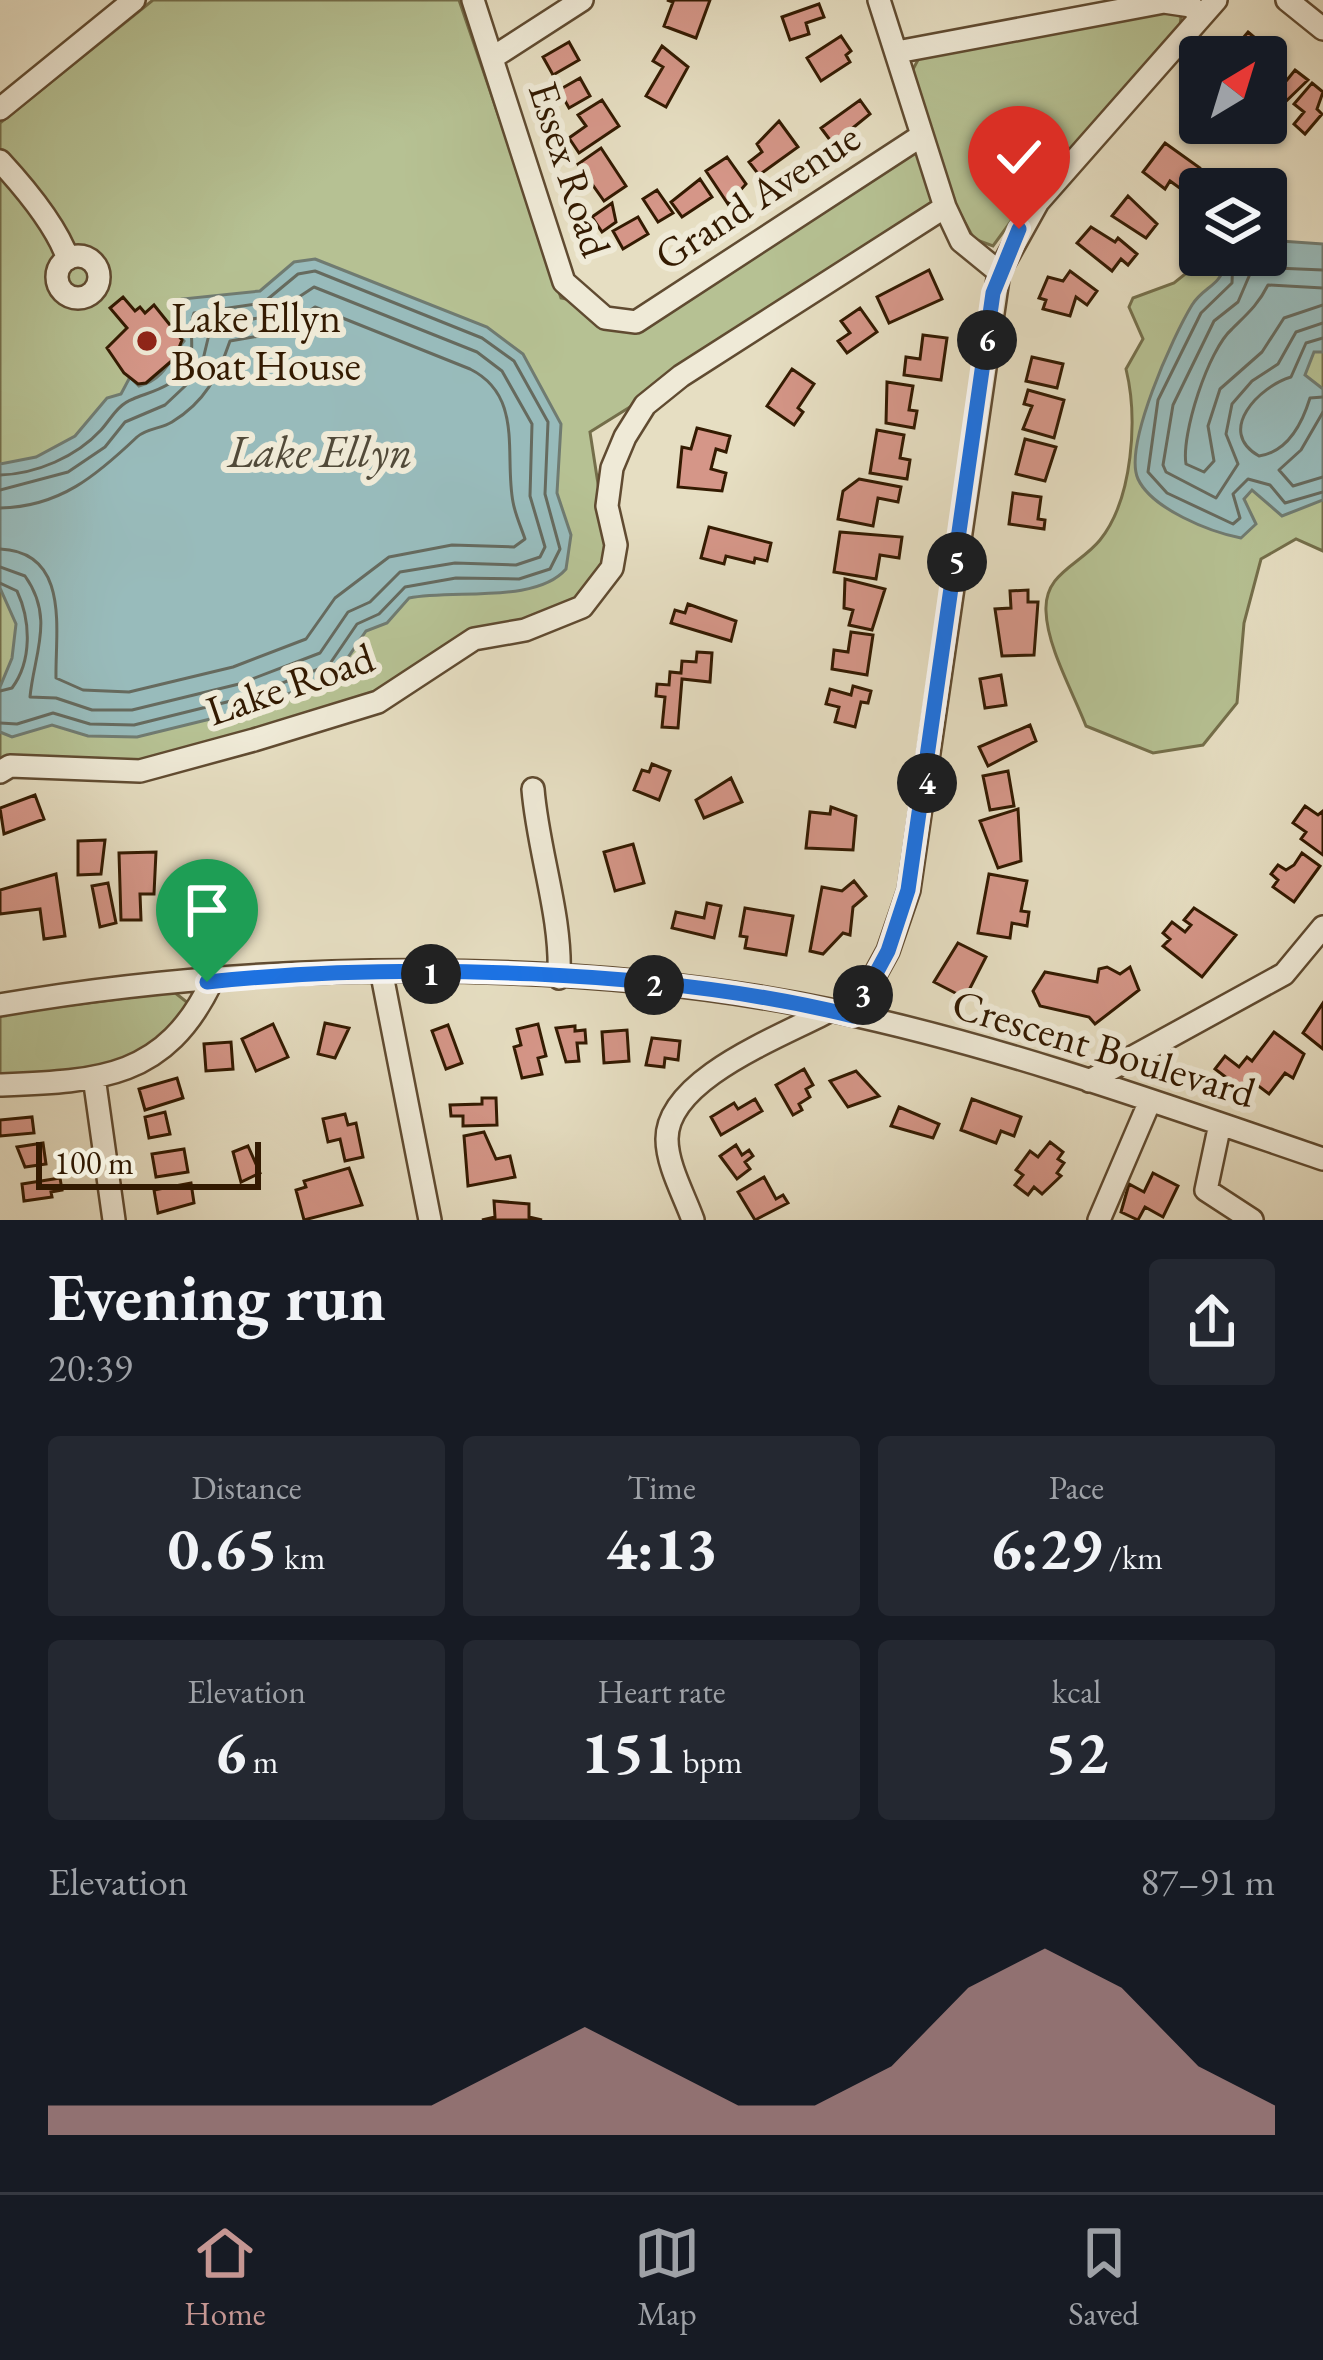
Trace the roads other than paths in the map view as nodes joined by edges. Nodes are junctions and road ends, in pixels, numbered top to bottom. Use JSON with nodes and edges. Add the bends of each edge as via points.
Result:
{"nodes":[{"id":1,"x":134,"y":0,"type":"edge"},
{"id":2,"x":473,"y":0,"type":"edge"},
{"id":3,"x":581,"y":0,"type":"edge"},
{"id":4,"x":879,"y":0,"type":"edge"},
{"id":5,"x":1287,"y":0,"type":"edge"},
{"id":6,"x":1208,"y":8,"type":"edge"},
{"id":7,"x":1323,"y":28,"type":"edge"},
{"id":8,"x":897,"y":52,"type":"junction"},
{"id":9,"x":492,"y":58,"type":"junction"},
{"id":10,"x":0,"y":109,"type":"edge"},
{"id":11,"x":921,"y":136,"type":"junction"},
{"id":12,"x":0,"y":161,"type":"edge"},
{"id":13,"x":945,"y":207,"type":"junction"},
{"id":14,"x":68,"y":259,"type":"dead end"},
{"id":15,"x":999,"y":272,"type":"junction"},
{"id":16,"x":636,"y":322,"type":"joint"},
{"id":17,"x":0,"y":772,"type":"edge"},
{"id":18,"x":533,"y":789,"type":"dead end"},
{"id":19,"x":1323,"y":927,"type":"edge"},
{"id":20,"x":382,"y":975,"type":"junction"},
{"id":21,"x":560,"y":978,"type":"junction"},
{"id":22,"x":212,"y":981,"type":"junction"},
{"id":23,"x":0,"y":1005,"type":"edge"},
{"id":24,"x":842,"y":1013,"type":"junction"},
{"id":25,"x":94,"y":1077,"type":"junction"},
{"id":26,"x":1089,"y":1082,"type":"junction"},
{"id":27,"x":0,"y":1085,"type":"edge"},
{"id":28,"x":1150,"y":1101,"type":"junction"},
{"id":29,"x":1220,"y":1124,"type":"junction"},
{"id":30,"x":1323,"y":1159,"type":"edge"},
{"id":31,"x":114,"y":1220,"type":"edge"},
{"id":32,"x":430,"y":1220,"type":"edge"},
{"id":33,"x":693,"y":1220,"type":"edge"},
{"id":34,"x":1099,"y":1220,"type":"edge"},
{"id":35,"x":1252,"y":1220,"type":"edge"}],
"edges":[{"from":1,"to":10,"type":"street"},
{"from":2,"to":9,"type":"street","name":"Essex Road"},
{"from":3,"to":9,"type":"street"},
{"from":4,"to":8,"type":"street"},
{"from":5,"to":7,"type":"street"},
{"from":6,"to":8,"type":"street","via":[[1164,2]]},
{"from":6,"to":15,"type":"street","via":[[1038,202]]},
{"from":8,"to":11,"type":"street"},
{"from":9,"to":16,"type":"street","name":"Essex Road","via":[[564,282],[605,318]]},
{"from":11,"to":13,"type":"street"},
{"from":11,"to":16,"type":"street","name":"Grand Avenue"},
{"from":12,"to":14,"type":"street","via":[[49,219]]},
{"from":13,"to":15,"type":"street","via":[[961,241]]},
{"from":13,"to":17,"type":"street","name":"Lake Road","via":[[645,405],[612,468],[612,568],[582,607],[460,645],[378,702],[254,740],[140,771]]},
{"from":15,"to":24,"type":"street","via":[[908,890],[888,951]]},
{"from":18,"to":21,"type":"street"},
{"from":19,"to":26,"type":"street","via":[[1284,974]]},
{"from":20,"to":21,"type":"street","name":"Crescent Boulevard"},
{"from":20,"to":22,"type":"street","name":"Crescent Boulevard"},
{"from":20,"to":32,"type":"street"},
{"from":21,"to":24,"type":"street","name":"Crescent Boulevard"},
{"from":22,"to":23,"type":"street","name":"Crescent Boulevard"},
{"from":22,"to":25,"type":"street","via":[[161,1052],[137,1069]]},
{"from":24,"to":26,"type":"street","name":"Crescent Boulevard"},
{"from":24,"to":33,"type":"street","via":[[709,1076],[674,1107],[667,1141]]},
{"from":25,"to":27,"type":"street"},
{"from":25,"to":31,"type":"street"},
{"from":26,"to":28,"type":"street","name":"Crescent Boulevard"},
{"from":28,"to":29,"type":"street","name":"Crescent Boulevard"},
{"from":28,"to":34,"type":"street"},
{"from":29,"to":30,"type":"street","name":"Crescent Boulevard"},
{"from":29,"to":35,"type":"street","via":[[1206,1190]]}]}
